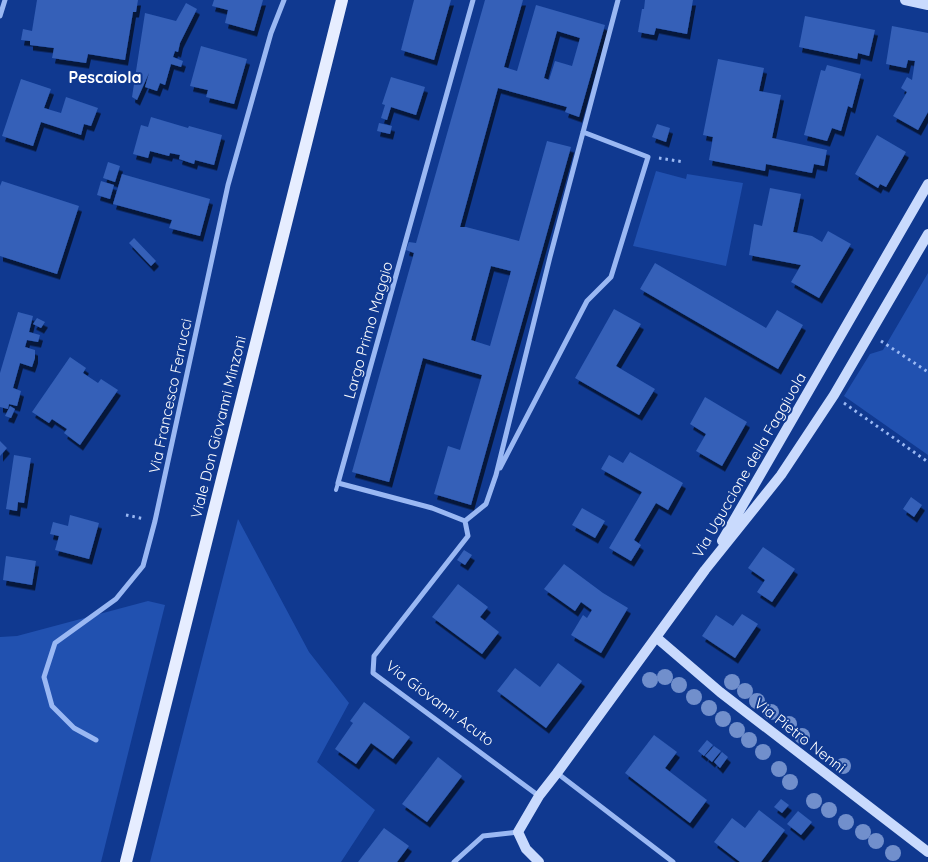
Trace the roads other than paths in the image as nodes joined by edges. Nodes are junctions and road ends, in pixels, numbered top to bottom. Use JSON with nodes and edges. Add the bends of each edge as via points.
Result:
{"nodes":[{"id":1,"x":5,"y":0,"type":"edge"},
{"id":2,"x":284,"y":0,"type":"edge"},
{"id":3,"x":342,"y":0,"type":"edge"},
{"id":4,"x":473,"y":0,"type":"edge"},
{"id":5,"x":618,"y":0,"type":"edge"},
{"id":6,"x":905,"y":0,"type":"edge"},
{"id":7,"x":928,"y":5,"type":"edge"},
{"id":8,"x":0,"y":16,"type":"edge"},
{"id":9,"x":583,"y":132,"type":"junction"},
{"id":10,"x":928,"y":184,"type":"edge"},
{"id":11,"x":928,"y":234,"type":"edge"},
{"id":12,"x":496,"y":475,"type":"junction"},
{"id":13,"x":338,"y":483,"type":"junction"},
{"id":14,"x":336,"y":490,"type":"dead end"},
{"id":15,"x":465,"y":521,"type":"junction"},
{"id":16,"x":706,"y":570,"type":"junction"},
{"id":17,"x":657,"y":638,"type":"junction"},
{"id":18,"x":96,"y":740,"type":"dead end"},
{"id":19,"x":557,"y":773,"type":"junction"},
{"id":20,"x":539,"y":796,"type":"junction"},
{"id":21,"x":518,"y":832,"type":"junction"},
{"id":22,"x":928,"y":852,"type":"edge"},
{"id":23,"x":126,"y":862,"type":"edge"},
{"id":24,"x":454,"y":862,"type":"edge"},
{"id":25,"x":539,"y":862,"type":"edge"},
{"id":26,"x":673,"y":862,"type":"edge"}],
"edges":[{"from":1,"to":8,"type":"street"},
{"from":2,"to":18,"type":"street","name":"Via Francesco Ferrucci","via":[[271,33],[228,185],[143,566],[116,599],[55,644],[44,677],[52,706],[74,728]]},
{"from":3,"to":23,"type":"main road","name":"Viale Don Giovanni Minzoni"},
{"from":4,"to":13,"type":"street","name":"Largo Primo Maggio"},
{"from":5,"to":9,"type":"street"},
{"from":6,"to":7,"type":"street"},
{"from":9,"to":12,"type":"street"},
{"from":9,"to":12,"type":"street","via":[[648,156],[610,277],[587,301]]},
{"from":10,"to":16,"type":"street","name":"Via Uguccione della Faggiuola"},
{"from":11,"to":16,"type":"street","name":"Via Uguccione della Faggiuola","via":[[834,395],[781,475]]},
{"from":12,"to":15,"type":"street","via":[[486,504]]},
{"from":13,"to":14,"type":"lane"},
{"from":13,"to":15,"type":"street","via":[[432,508]]},
{"from":15,"to":20,"type":"street","name":"Via Giovanni Acuto","via":[[468,536],[374,656],[374,673]]},
{"from":16,"to":17,"type":"street","name":"Via Uguccione della Faggiuola"},
{"from":17,"to":19,"type":"street"},
{"from":17,"to":22,"type":"street","name":"Via Pietro Nenni","via":[[720,692]]},
{"from":19,"to":20,"type":"street"},
{"from":19,"to":26,"type":"street"},
{"from":20,"to":21,"type":"street"},
{"from":21,"to":24,"type":"street","via":[[483,836]]},
{"from":21,"to":25,"type":"street","via":[[526,849]]}]}
